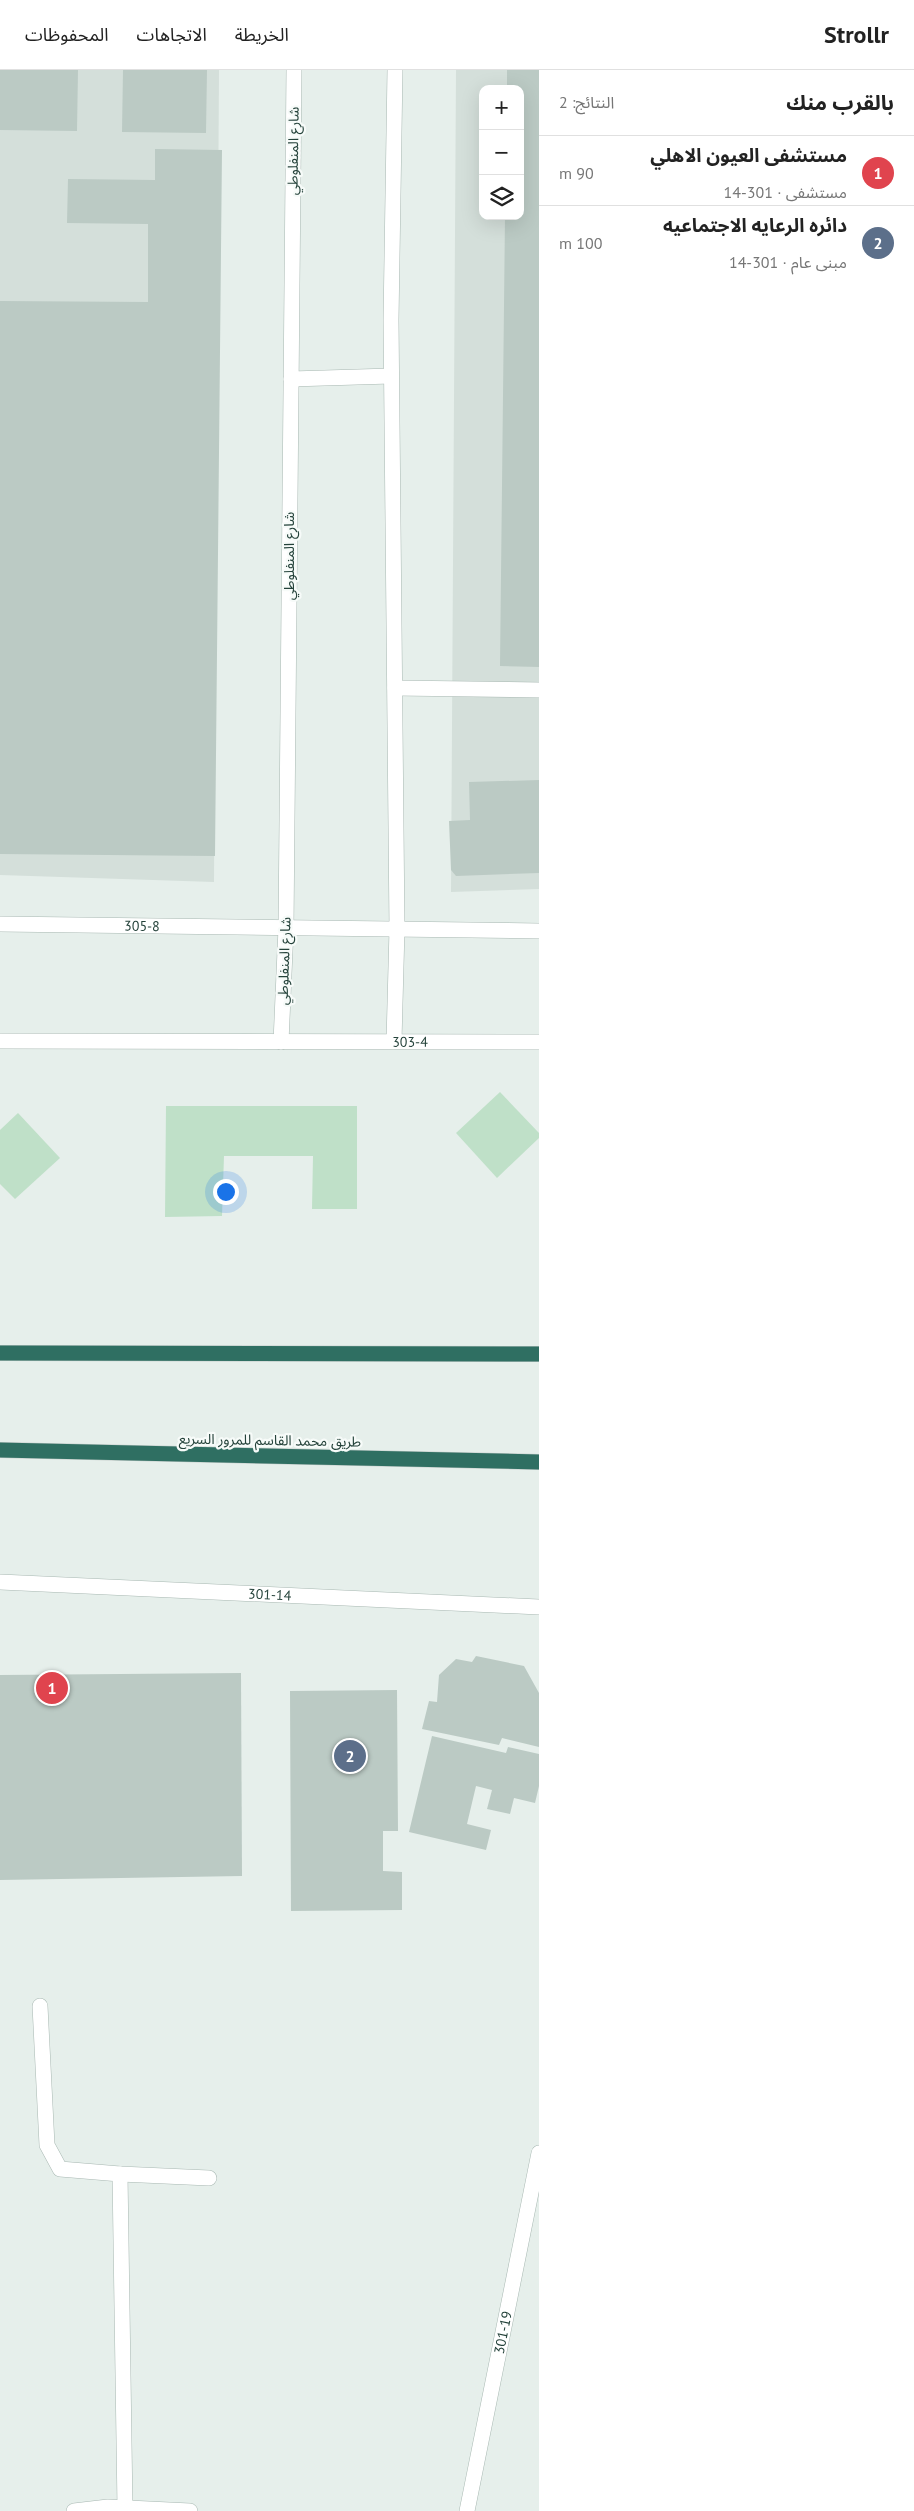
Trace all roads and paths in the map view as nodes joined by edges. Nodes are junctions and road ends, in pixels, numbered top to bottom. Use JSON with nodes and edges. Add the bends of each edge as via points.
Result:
{"nodes":[{"id":1,"x":294,"y":70,"type":"edge"},
{"id":2,"x":395,"y":70,"type":"edge"},
{"id":3,"x":391,"y":376,"type":"junction"},
{"id":4,"x":291,"y":379,"type":"junction"},
{"id":5,"x":394,"y":688,"type":"junction"},
{"id":6,"x":539,"y":690,"type":"edge"},
{"id":7,"x":0,"y":924,"type":"edge"},
{"id":8,"x":286,"y":928,"type":"junction"},
{"id":9,"x":397,"y":929,"type":"junction"},
{"id":10,"x":539,"y":931,"type":"edge"},
{"id":11,"x":394,"y":1041,"type":"junction"},
{"id":12,"x":0,"y":1042,"type":"edge"},
{"id":13,"x":281,"y":1042,"type":"junction"},
{"id":14,"x":539,"y":1042,"type":"edge"},
{"id":15,"x":0,"y":1352,"type":"edge"},
{"id":16,"x":539,"y":1354,"type":"edge"},
{"id":17,"x":0,"y":1450,"type":"edge"},
{"id":18,"x":539,"y":1462,"type":"edge"},
{"id":19,"x":0,"y":1582,"type":"edge"},
{"id":20,"x":539,"y":1607,"type":"edge"},
{"id":21,"x":40,"y":2006,"type":"dead end"},
{"id":22,"x":539,"y":2153,"type":"edge"},
{"id":23,"x":120,"y":2174,"type":"junction"},
{"id":24,"x":209,"y":2178,"type":"dead end"},
{"id":25,"x":534,"y":2202,"type":"edge"},
{"id":26,"x":125,"y":2508,"type":"junction"},
{"id":27,"x":74,"y":2511,"type":"edge"},
{"id":28,"x":190,"y":2511,"type":"edge"},
{"id":29,"x":467,"y":2511,"type":"edge"}],
"edges":[{"from":1,"to":4,"type":"street","name":"شارع المنفلوطي"},
{"from":2,"to":3,"type":"street"},
{"from":3,"to":4,"type":"street"},
{"from":3,"to":5,"type":"street"},
{"from":4,"to":8,"type":"street","name":"شارع المنفلوطي"},
{"from":5,"to":6,"type":"street"},
{"from":5,"to":9,"type":"street"},
{"from":7,"to":8,"type":"street","name":"305-8"},
{"from":8,"to":9,"type":"street"},
{"from":8,"to":13,"type":"street","name":"شارع المنفلوطي"},
{"from":9,"to":10,"type":"street"},
{"from":9,"to":11,"type":"street"},
{"from":11,"to":13,"type":"street","name":"303-4"},
{"from":11,"to":14,"type":"street","name":"303-4"},
{"from":12,"to":13,"type":"street"},
{"from":15,"to":16,"type":"highway"},
{"from":17,"to":18,"type":"highway","name":"طريق محمد القاسم للمرور السريع"},
{"from":19,"to":20,"type":"street","name":"301-14"},
{"from":21,"to":23,"type":"street","via":[[47,2145],[52,2158],[60,2169]]},
{"from":22,"to":25,"type":"street","name":"301-19"},
{"from":23,"to":24,"type":"street"},
{"from":23,"to":26,"type":"street"},
{"from":25,"to":29,"type":"street","name":"301-19"},
{"from":26,"to":27,"type":"street"},
{"from":26,"to":28,"type":"street"}]}
